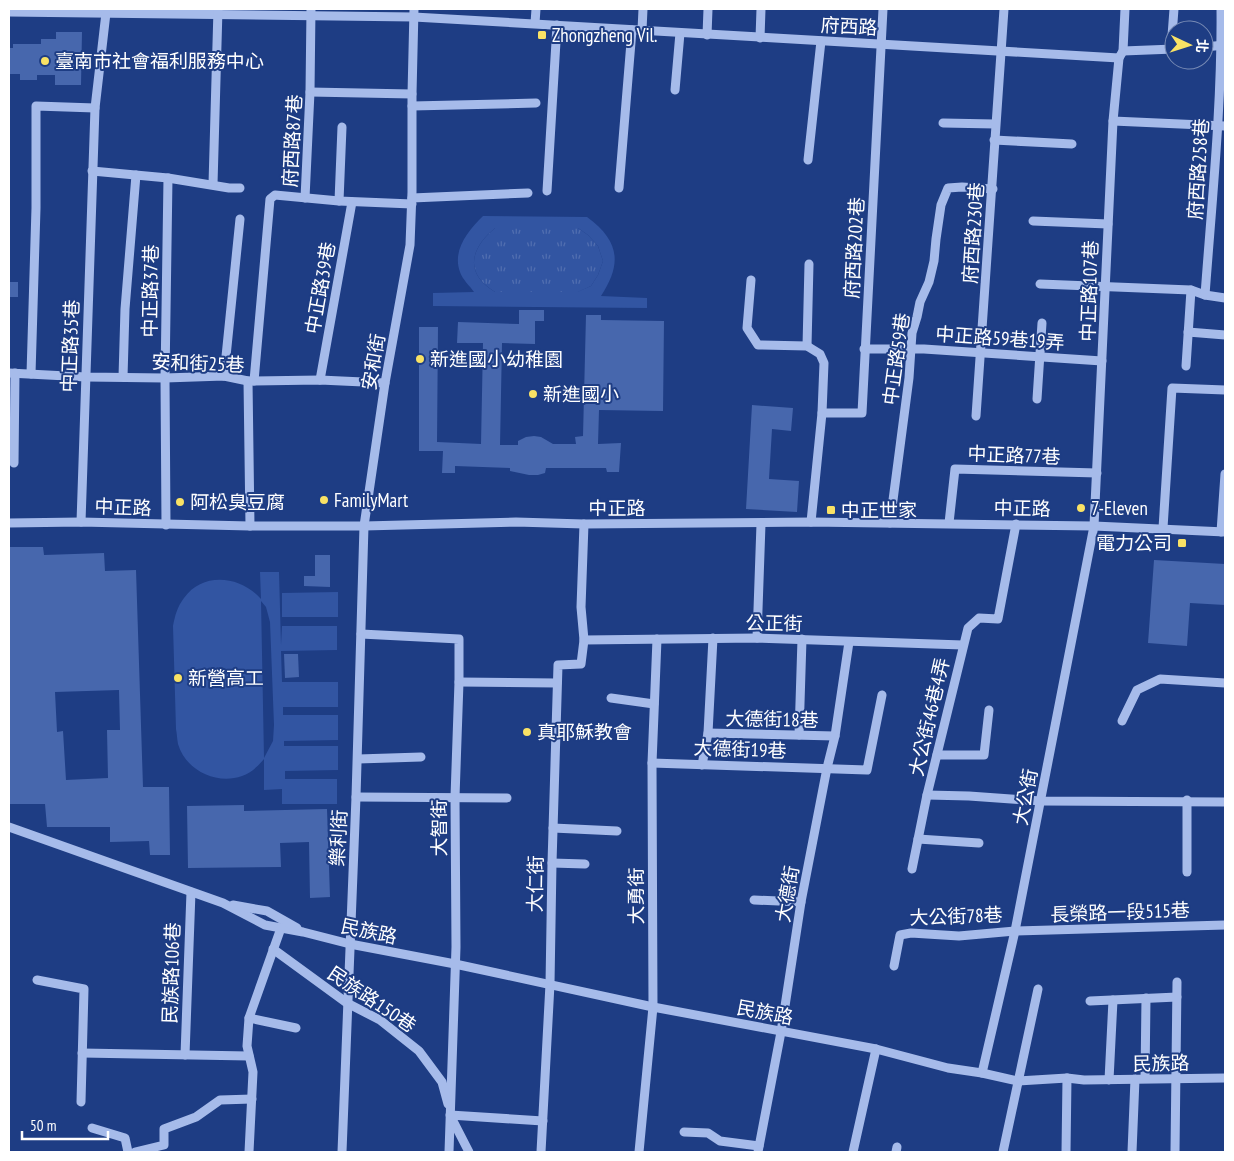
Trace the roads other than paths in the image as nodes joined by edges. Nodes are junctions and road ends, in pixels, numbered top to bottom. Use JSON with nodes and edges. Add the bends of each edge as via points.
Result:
{"nodes":[{"id":1,"x":536,"y":9,"type":"edge"},
{"id":2,"x":643,"y":9,"type":"edge"},
{"id":3,"x":708,"y":9,"type":"edge"},
{"id":4,"x":761,"y":9,"type":"edge"},
{"id":5,"x":883,"y":9,"type":"edge"},
{"id":6,"x":1004,"y":9,"type":"edge"},
{"id":7,"x":1125,"y":9,"type":"edge"},
{"id":8,"x":1221,"y":9,"type":"edge"},
{"id":9,"x":59,"y":11,"type":"edge"},
{"id":10,"x":9,"y":12,"type":"edge"},
{"id":11,"x":110,"y":12,"type":"edge"},
{"id":12,"x":218,"y":12,"type":"edge"},
{"id":13,"x":311,"y":12,"type":"edge"},
{"id":14,"x":414,"y":13,"type":"edge"},
{"id":15,"x":535,"y":23,"type":"junction"},
{"id":16,"x":557,"y":25,"type":"junction"},
{"id":17,"x":637,"y":30,"type":"junction"},
{"id":18,"x":680,"y":33,"type":"junction"},
{"id":19,"x":707,"y":35,"type":"junction"},
{"id":20,"x":760,"y":38,"type":"junction"},
{"id":21,"x":821,"y":41,"type":"junction"},
{"id":22,"x":881,"y":44,"type":"junction"},
{"id":23,"x":1224,"y":45,"type":"edge"},
{"id":24,"x":1164,"y":50,"type":"edge"},
{"id":25,"x":1001,"y":51,"type":"junction"},
{"id":26,"x":1121,"y":54,"type":"junction"},
{"id":27,"x":675,"y":90,"type":"dead end"},
{"id":28,"x":310,"y":92,"type":"junction"},
{"id":29,"x":412,"y":94,"type":"junction"},
{"id":30,"x":536,"y":102,"type":"dead end"},
{"id":31,"x":412,"y":106,"type":"junction"},
{"id":32,"x":95,"y":108,"type":"junction"},
{"id":33,"x":1113,"y":122,"type":"junction"},
{"id":34,"x":943,"y":123,"type":"dead end"},
{"id":35,"x":995,"y":124,"type":"junction"},
{"id":36,"x":1221,"y":126,"type":"edge"},
{"id":37,"x":342,"y":127,"type":"dead end"},
{"id":38,"x":994,"y":140,"type":"junction"},
{"id":39,"x":1072,"y":144,"type":"dead end"},
{"id":40,"x":808,"y":160,"type":"dead end"},
{"id":41,"x":92,"y":171,"type":"junction"},
{"id":42,"x":136,"y":174,"type":"junction"},
{"id":43,"x":168,"y":178,"type":"junction"},
{"id":44,"x":213,"y":184,"type":"junction"},
{"id":45,"x":240,"y":188,"type":"dead end"},
{"id":46,"x":619,"y":188,"type":"dead end"},
{"id":47,"x":993,"y":188,"type":"junction"},
{"id":48,"x":547,"y":190,"type":"dead end"},
{"id":49,"x":528,"y":194,"type":"dead end"},
{"id":50,"x":305,"y":198,"type":"junction"},
{"id":51,"x":339,"y":201,"type":"junction"},
{"id":52,"x":412,"y":201,"type":"junction"},
{"id":53,"x":352,"y":202,"type":"junction"},
{"id":54,"x":240,"y":219,"type":"dead end"},
{"id":55,"x":1033,"y":221,"type":"dead end"},
{"id":56,"x":1108,"y":224,"type":"junction"},
{"id":57,"x":809,"y":264,"type":"dead end"},
{"id":58,"x":751,"y":280,"type":"dead end"},
{"id":59,"x":1040,"y":284,"type":"dead end"},
{"id":60,"x":1106,"y":286,"type":"junction"},
{"id":61,"x":1191,"y":290,"type":"junction"},
{"id":62,"x":1205,"y":295,"type":"junction"},
{"id":63,"x":1225,"y":298,"type":"edge"},
{"id":64,"x":1042,"y":323,"type":"dead end"},
{"id":65,"x":1188,"y":332,"type":"junction"},
{"id":66,"x":1225,"y":335,"type":"edge"},
{"id":67,"x":807,"y":346,"type":"junction"},
{"id":68,"x":864,"y":348,"type":"junction"},
{"id":69,"x":911,"y":350,"type":"junction"},
{"id":70,"x":980,"y":352,"type":"junction"},
{"id":71,"x":1041,"y":356,"type":"junction"},
{"id":72,"x":1102,"y":361,"type":"junction"},
{"id":73,"x":1186,"y":366,"type":"dead end"},
{"id":74,"x":12,"y":373,"type":"edge"},
{"id":75,"x":31,"y":374,"type":"junction"},
{"id":76,"x":224,"y":376,"type":"junction"},
{"id":77,"x":86,"y":377,"type":"junction"},
{"id":78,"x":123,"y":377,"type":"junction"},
{"id":79,"x":165,"y":378,"type":"junction"},
{"id":80,"x":320,"y":380,"type":"junction"},
{"id":81,"x":251,"y":381,"type":"junction"},
{"id":82,"x":385,"y":383,"type":"junction"},
{"id":83,"x":1225,"y":390,"type":"edge"},
{"id":84,"x":1037,"y":399,"type":"dead end"},
{"id":85,"x":822,"y":413,"type":"junction"},
{"id":86,"x":976,"y":416,"type":"dead end"},
{"id":87,"x":14,"y":463,"type":"dead end"},
{"id":88,"x":1097,"y":473,"type":"junction"},
{"id":89,"x":1225,"y":474,"type":"edge"},
{"id":90,"x":81,"y":522,"type":"junction"},
{"id":91,"x":811,"y":522,"type":"junction"},
{"id":92,"x":9,"y":523,"type":"edge"},
{"id":93,"x":890,"y":523,"type":"junction"},
{"id":94,"x":948,"y":523,"type":"junction"},
{"id":95,"x":584,"y":524,"type":"junction"},
{"id":96,"x":761,"y":524,"type":"junction"},
{"id":97,"x":1016,"y":524,"type":"junction"},
{"id":98,"x":166,"y":525,"type":"junction"},
{"id":99,"x":250,"y":526,"type":"junction"},
{"id":100,"x":364,"y":526,"type":"junction"},
{"id":101,"x":1094,"y":526,"type":"junction"},
{"id":102,"x":1163,"y":528,"type":"junction"},
{"id":103,"x":1223,"y":532,"type":"edge"},
{"id":104,"x":361,"y":634,"type":"junction"},
{"id":105,"x":713,"y":638,"type":"junction"},
{"id":106,"x":757,"y":638,"type":"junction"},
{"id":107,"x":657,"y":639,"type":"junction"},
{"id":108,"x":802,"y":639,"type":"junction"},
{"id":109,"x":584,"y":640,"type":"junction"},
{"id":110,"x":850,"y":642,"type":"junction"},
{"id":111,"x":963,"y":645,"type":"junction"},
{"id":112,"x":459,"y":682,"type":"junction"},
{"id":113,"x":556,"y":683,"type":"junction"},
{"id":114,"x":1225,"y":683,"type":"edge"},
{"id":115,"x":882,"y":695,"type":"dead end"},
{"id":116,"x":611,"y":698,"type":"dead end"},
{"id":117,"x":654,"y":704,"type":"junction"},
{"id":118,"x":989,"y":710,"type":"dead end"},
{"id":119,"x":1122,"y":720,"type":"dead end"},
{"id":120,"x":708,"y":734,"type":"junction"},
{"id":121,"x":799,"y":735,"type":"junction"},
{"id":122,"x":835,"y":736,"type":"junction"},
{"id":123,"x":937,"y":755,"type":"junction"},
{"id":124,"x":421,"y":757,"type":"dead end"},
{"id":125,"x":358,"y":758,"type":"junction"},
{"id":126,"x":652,"y":763,"type":"junction"},
{"id":127,"x":702,"y":765,"type":"junction"},
{"id":128,"x":827,"y":768,"type":"junction"},
{"id":129,"x":927,"y":795,"type":"junction"},
{"id":130,"x":356,"y":797,"type":"junction"},
{"id":131,"x":455,"y":797,"type":"junction"},
{"id":132,"x":507,"y":798,"type":"dead end"},
{"id":133,"x":1186,"y":800,"type":"junction"},
{"id":134,"x":1041,"y":801,"type":"junction"},
{"id":135,"x":1225,"y":802,"type":"edge"},
{"id":136,"x":9,"y":827,"type":"edge"},
{"id":137,"x":552,"y":828,"type":"junction"},
{"id":138,"x":617,"y":831,"type":"dead end"},
{"id":139,"x":918,"y":839,"type":"junction"},
{"id":140,"x":979,"y":843,"type":"dead end"},
{"id":141,"x":552,"y":863,"type":"junction"},
{"id":142,"x":585,"y":864,"type":"dead end"},
{"id":143,"x":912,"y":869,"type":"dead end"},
{"id":144,"x":1187,"y":872,"type":"dead end"},
{"id":145,"x":190,"y":892,"type":"junction"},
{"id":146,"x":754,"y":900,"type":"dead end"},
{"id":147,"x":801,"y":902,"type":"junction"},
{"id":148,"x":222,"y":903,"type":"junction"},
{"id":149,"x":1225,"y":925,"type":"edge"},
{"id":150,"x":281,"y":928,"type":"junction"},
{"id":151,"x":1015,"y":931,"type":"junction"},
{"id":152,"x":303,"y":932,"type":"junction"},
{"id":153,"x":350,"y":944,"type":"junction"},
{"id":154,"x":273,"y":949,"type":"junction"},
{"id":155,"x":455,"y":964,"type":"junction"},
{"id":156,"x":894,"y":966,"type":"dead end"},
{"id":157,"x":37,"y":980,"type":"dead end"},
{"id":158,"x":1177,"y":982,"type":"dead end"},
{"id":159,"x":550,"y":984,"type":"junction"},
{"id":160,"x":1038,"y":988,"type":"dead end"},
{"id":161,"x":1177,"y":997,"type":"junction"},
{"id":162,"x":1146,"y":998,"type":"junction"},
{"id":163,"x":1090,"y":1000,"type":"dead end"},
{"id":164,"x":1113,"y":1000,"type":"junction"},
{"id":165,"x":347,"y":1003,"type":"junction"},
{"id":166,"x":653,"y":1007,"type":"junction"},
{"id":167,"x":249,"y":1018,"type":"junction"},
{"id":168,"x":296,"y":1028,"type":"dead end"},
{"id":169,"x":781,"y":1032,"type":"junction"},
{"id":170,"x":876,"y":1049,"type":"junction"},
{"id":171,"x":82,"y":1052,"type":"junction"},
{"id":172,"x":185,"y":1055,"type":"junction"},
{"id":173,"x":249,"y":1056,"type":"junction"},
{"id":174,"x":982,"y":1073,"type":"junction"},
{"id":175,"x":1066,"y":1078,"type":"junction"},
{"id":176,"x":1145,"y":1078,"type":"junction"},
{"id":177,"x":1225,"y":1078,"type":"edge"},
{"id":178,"x":1135,"y":1079,"type":"junction"},
{"id":179,"x":1175,"y":1079,"type":"junction"},
{"id":180,"x":1109,"y":1080,"type":"junction"},
{"id":181,"x":1018,"y":1081,"type":"junction"},
{"id":182,"x":252,"y":1099,"type":"junction"},
{"id":183,"x":81,"y":1102,"type":"dead end"},
{"id":184,"x":450,"y":1115,"type":"junction"},
{"id":185,"x":543,"y":1121,"type":"junction"},
{"id":186,"x":92,"y":1128,"type":"dead end"},
{"id":187,"x":684,"y":1132,"type":"dead end"},
{"id":188,"x":166,"y":1148,"type":"edge"},
{"id":189,"x":758,"y":1149,"type":"edge"},
{"id":190,"x":128,"y":1152,"type":"edge"},
{"id":191,"x":135,"y":1152,"type":"edge"},
{"id":192,"x":249,"y":1152,"type":"edge"},
{"id":193,"x":342,"y":1152,"type":"edge"},
{"id":194,"x":449,"y":1152,"type":"edge"},
{"id":195,"x":469,"y":1152,"type":"edge"},
{"id":196,"x":541,"y":1152,"type":"edge"},
{"id":197,"x":639,"y":1152,"type":"edge"},
{"id":198,"x":853,"y":1152,"type":"edge"},
{"id":199,"x":1003,"y":1152,"type":"edge"},
{"id":200,"x":1066,"y":1152,"type":"edge"},
{"id":201,"x":1132,"y":1152,"type":"edge"},
{"id":202,"x":1175,"y":1152,"type":"edge"}],
"edges":[{"from":1,"to":15,"type":"street"},
{"from":2,"to":17,"type":"street"},
{"from":3,"to":19,"type":"street"},
{"from":4,"to":20,"type":"street"},
{"from":5,"to":22,"type":"street","name":"府西路202巷"},
{"from":6,"to":25,"type":"street","name":"府西路230巷"},
{"from":7,"to":26,"type":"street","name":"中正路107巷"},
{"from":8,"to":23,"type":"street","name":"府西路258巷"},
{"from":9,"to":10,"type":"street","name":"府西路"},
{"from":9,"to":11,"type":"street","name":"府西路"},
{"from":11,"to":12,"type":"street","name":"府西路"},
{"from":11,"to":32,"type":"street","name":"中正路35巷"},
{"from":12,"to":13,"type":"street","name":"府西路"},
{"from":12,"to":44,"type":"street"},
{"from":13,"to":14,"type":"street","name":"府西路"},
{"from":13,"to":28,"type":"street","name":"府西路87巷"},
{"from":14,"to":15,"type":"street","name":"府西路"},
{"from":14,"to":29,"type":"street","name":"安和街"},
{"from":15,"to":16,"type":"street","name":"府西路"},
{"from":16,"to":17,"type":"street","name":"府西路"},
{"from":16,"to":48,"type":"street"},
{"from":17,"to":18,"type":"street","name":"府西路"},
{"from":17,"to":46,"type":"street"},
{"from":18,"to":19,"type":"street","name":"府西路"},
{"from":18,"to":27,"type":"street"},
{"from":19,"to":20,"type":"street","name":"府西路"},
{"from":20,"to":21,"type":"street","name":"府西路"},
{"from":21,"to":22,"type":"street","name":"府西路"},
{"from":21,"to":40,"type":"street"},
{"from":22,"to":25,"type":"street","name":"府西路"},
{"from":22,"to":68,"type":"street","name":"府西路202巷"},
{"from":23,"to":36,"type":"street","name":"府西路258巷"},
{"from":24,"to":26,"type":"street","name":"府西路"},
{"from":25,"to":26,"type":"street","name":"府西路"},
{"from":25,"to":35,"type":"street","name":"府西路230巷"},
{"from":26,"to":33,"type":"street","name":"中正路107巷"},
{"from":28,"to":29,"type":"street"},
{"from":28,"to":50,"type":"street","name":"府西路87巷"},
{"from":29,"to":31,"type":"street","name":"安和街"},
{"from":30,"to":31,"type":"street"},
{"from":31,"to":52,"type":"street","name":"安和街"},
{"from":32,"to":41,"type":"street","name":"中正路35巷"},
{"from":32,"to":75,"type":"street","via":[[36,106]]},
{"from":33,"to":36,"type":"street"},
{"from":33,"to":56,"type":"street","name":"中正路107巷"},
{"from":34,"to":35,"type":"street"},
{"from":35,"to":38,"type":"street","name":"府西路230巷"},
{"from":36,"to":62,"type":"street","name":"府西路258巷"},
{"from":37,"to":51,"type":"street"},
{"from":38,"to":39,"type":"street"},
{"from":38,"to":47,"type":"street","name":"府西路230巷"},
{"from":41,"to":42,"type":"street"},
{"from":41,"to":77,"type":"street","name":"中正路35巷"},
{"from":42,"to":43,"type":"street"},
{"from":42,"to":78,"type":"street"},
{"from":43,"to":44,"type":"street"},
{"from":43,"to":79,"type":"street","name":"中正路37巷"},
{"from":44,"to":45,"type":"street"},
{"from":47,"to":69,"type":"street","name":"中正路59巷","via":[[948,188],[941,205],[934,261],[920,302]]},
{"from":47,"to":70,"type":"street","name":"府西路230巷"},
{"from":49,"to":52,"type":"street","name":"府西路87巷"},
{"from":50,"to":51,"type":"street","name":"府西路87巷"},
{"from":50,"to":81,"type":"street","via":[[275,195],[270,199]]},
{"from":51,"to":53,"type":"street","name":"府西路87巷"},
{"from":52,"to":53,"type":"street","name":"府西路87巷"},
{"from":52,"to":82,"type":"street","name":"安和街","via":[[410,245]]},
{"from":53,"to":80,"type":"street","name":"中正路39巷"},
{"from":54,"to":76,"type":"street"},
{"from":55,"to":56,"type":"street"},
{"from":56,"to":60,"type":"street","name":"中正路107巷"},
{"from":57,"to":67,"type":"street"},
{"from":58,"to":67,"type":"street","via":[[747,328],[758,345]]},
{"from":59,"to":60,"type":"street"},
{"from":60,"to":61,"type":"street"},
{"from":60,"to":72,"type":"street","name":"中正路107巷"},
{"from":61,"to":62,"type":"street"},
{"from":61,"to":65,"type":"street"},
{"from":62,"to":63,"type":"street"},
{"from":64,"to":71,"type":"street"},
{"from":65,"to":66,"type":"street"},
{"from":65,"to":73,"type":"street"},
{"from":67,"to":85,"type":"street","via":[[820,354],[824,363]]},
{"from":68,"to":69,"type":"street","name":"中正路59巷19弄"},
{"from":68,"to":85,"type":"street","name":"府西路202巷","via":[[862,413]]},
{"from":69,"to":70,"type":"street","name":"中正路59巷19弄"},
{"from":69,"to":93,"type":"street","name":"中正路59巷"},
{"from":70,"to":71,"type":"street","name":"中正路59巷19弄"},
{"from":70,"to":86,"type":"street","name":"府西路230巷"},
{"from":71,"to":72,"type":"street","name":"中正路59巷19弄"},
{"from":71,"to":84,"type":"street"},
{"from":72,"to":88,"type":"street","name":"中正路107巷"},
{"from":74,"to":75,"type":"street","name":"安和街25巷"},
{"from":74,"to":87,"type":"street"},
{"from":75,"to":77,"type":"street","name":"安和街25巷"},
{"from":76,"to":79,"type":"street","name":"安和街25巷"},
{"from":76,"to":81,"type":"street","name":"安和街25巷"},
{"from":77,"to":78,"type":"street","name":"安和街25巷"},
{"from":77,"to":90,"type":"street","name":"中正路35巷"},
{"from":78,"to":79,"type":"street","name":"安和街25巷"},
{"from":79,"to":98,"type":"street","name":"中正路37巷"},
{"from":80,"to":81,"type":"street","name":"安和街25巷"},
{"from":80,"to":82,"type":"street","name":"安和街25巷"},
{"from":81,"to":99,"type":"street"},
{"from":82,"to":100,"type":"street","name":"安和街"},
{"from":83,"to":102,"type":"street","via":[[1172,388]]},
{"from":85,"to":91,"type":"street"},
{"from":88,"to":94,"type":"street","name":"中正路77巷","via":[[955,469]]},
{"from":88,"to":101,"type":"street","name":"中正路107巷"},
{"from":89,"to":103,"type":"street"},
{"from":90,"to":92,"type":"street","name":"中正路"},
{"from":90,"to":98,"type":"street","name":"中正路"},
{"from":91,"to":93,"type":"street","name":"中正路"},
{"from":91,"to":96,"type":"street","name":"中正路"},
{"from":93,"to":94,"type":"street","name":"中正路"},
{"from":94,"to":97,"type":"street","name":"中正路"},
{"from":95,"to":96,"type":"street","name":"中正路"},
{"from":95,"to":100,"type":"street","name":"中正路","via":[[516,522]]},
{"from":95,"to":109,"type":"street"},
{"from":96,"to":106,"type":"street"},
{"from":97,"to":101,"type":"street","name":"中正路"},
{"from":97,"to":111,"type":"street","name":"大公街46巷4弄","via":[[998,619],[979,618],[972,623]]},
{"from":98,"to":99,"type":"street","name":"中正路"},
{"from":99,"to":100,"type":"street","name":"中正路"},
{"from":100,"to":104,"type":"street","name":"樂利街"},
{"from":101,"to":102,"type":"street","name":"中正路"},
{"from":101,"to":134,"type":"street","name":"大公街"},
{"from":102,"to":103,"type":"street","name":"中正路"},
{"from":104,"to":112,"type":"street","name":"大智街","via":[[459,638]]},
{"from":104,"to":125,"type":"street","name":"樂利街"},
{"from":105,"to":106,"type":"street","name":"公正街"},
{"from":105,"to":107,"type":"street","name":"公正街"},
{"from":105,"to":120,"type":"street"},
{"from":106,"to":108,"type":"street","name":"公正街"},
{"from":107,"to":109,"type":"street","name":"公正街"},
{"from":107,"to":117,"type":"street","name":"大勇街"},
{"from":108,"to":110,"type":"street","name":"公正街"},
{"from":108,"to":121,"type":"street"},
{"from":109,"to":113,"type":"street","name":"大仁街","via":[[582,664],[558,665]]},
{"from":110,"to":111,"type":"street","name":"公正街"},
{"from":110,"to":122,"type":"street","name":"大德街"},
{"from":111,"to":123,"type":"street","name":"大公街46巷4弄"},
{"from":112,"to":113,"type":"street"},
{"from":112,"to":131,"type":"street","name":"大智街"},
{"from":113,"to":137,"type":"street","name":"大仁街"},
{"from":114,"to":119,"type":"street","via":[[1160,679],[1137,690]]},
{"from":115,"to":128,"type":"street","name":"大德街19巷","via":[[867,770]]},
{"from":116,"to":117,"type":"street"},
{"from":117,"to":126,"type":"street","name":"大勇街"},
{"from":118,"to":123,"type":"street","via":[[984,755]]},
{"from":120,"to":121,"type":"street","name":"大德街18巷"},
{"from":120,"to":127,"type":"street"},
{"from":121,"to":122,"type":"street","name":"大德街18巷"},
{"from":122,"to":128,"type":"street","name":"大德街"},
{"from":123,"to":129,"type":"street","name":"大公街46巷4弄"},
{"from":124,"to":125,"type":"street"},
{"from":125,"to":130,"type":"street","name":"樂利街"},
{"from":126,"to":127,"type":"street","name":"大德街19巷"},
{"from":126,"to":166,"type":"street","name":"大勇街"},
{"from":127,"to":128,"type":"street","name":"大德街19巷"},
{"from":128,"to":147,"type":"street","name":"大德街"},
{"from":129,"to":134,"type":"street"},
{"from":129,"to":139,"type":"street","name":"大公街46巷4弄"},
{"from":130,"to":131,"type":"street"},
{"from":130,"to":153,"type":"street","name":"樂利街"},
{"from":131,"to":132,"type":"street"},
{"from":131,"to":155,"type":"street","name":"大智街"},
{"from":133,"to":134,"type":"street"},
{"from":133,"to":135,"type":"street"},
{"from":133,"to":144,"type":"street"},
{"from":134,"to":151,"type":"street","name":"大公街"},
{"from":136,"to":145,"type":"street","name":"民族路"},
{"from":137,"to":138,"type":"street"},
{"from":137,"to":141,"type":"street","name":"大仁街"},
{"from":139,"to":140,"type":"street"},
{"from":139,"to":143,"type":"street","name":"大公街46巷4弄"},
{"from":141,"to":142,"type":"street"},
{"from":141,"to":159,"type":"street","name":"大仁街"},
{"from":145,"to":148,"type":"street","name":"民族路"},
{"from":145,"to":172,"type":"street","name":"民族路106巷"},
{"from":146,"to":147,"type":"street"},
{"from":147,"to":169,"type":"street","name":"大德街"},
{"from":148,"to":150,"type":"street","name":"民族路","via":[[265,925]]},
{"from":148,"to":152,"type":"street","name":"民族路","via":[[267,911]]},
{"from":149,"to":151,"type":"street","name":"長榮路一段515巷"},
{"from":150,"to":152,"type":"street","name":"民族路"},
{"from":150,"to":154,"type":"street"},
{"from":151,"to":156,"type":"street","name":"大公街78巷","via":[[959,936],[911,932],[900,935]]},
{"from":151,"to":174,"type":"street","name":"大公街"},
{"from":152,"to":153,"type":"street","name":"民族路"},
{"from":153,"to":155,"type":"street","name":"民族路"},
{"from":153,"to":165,"type":"street","name":"樂利街"},
{"from":154,"to":165,"type":"street","name":"民族路150巷"},
{"from":154,"to":167,"type":"street"},
{"from":155,"to":159,"type":"street","name":"民族路"},
{"from":155,"to":184,"type":"street","name":"大智街"},
{"from":157,"to":171,"type":"street","via":[[84,989]]},
{"from":158,"to":161,"type":"street"},
{"from":159,"to":166,"type":"street","name":"民族路"},
{"from":159,"to":185,"type":"street","name":"大仁街"},
{"from":160,"to":181,"type":"street"},
{"from":161,"to":162,"type":"street"},
{"from":161,"to":179,"type":"street"},
{"from":162,"to":164,"type":"street"},
{"from":162,"to":176,"type":"street"},
{"from":163,"to":164,"type":"street"},
{"from":164,"to":180,"type":"street"},
{"from":165,"to":184,"type":"street","name":"民族路150巷","via":[[380,1020],[419,1051],[442,1082]]},
{"from":165,"to":193,"type":"street","name":"樂利街"},
{"from":166,"to":169,"type":"street","name":"民族路"},
{"from":166,"to":197,"type":"street","name":"大勇街"},
{"from":167,"to":168,"type":"street"},
{"from":167,"to":173,"type":"street"},
{"from":169,"to":170,"type":"street","name":"民族路"},
{"from":169,"to":189,"type":"street","name":"大德街"},
{"from":170,"to":174,"type":"street","name":"民族路","via":[[948,1068]]},
{"from":170,"to":198,"type":"street"},
{"from":171,"to":172,"type":"street"},
{"from":171,"to":183,"type":"street"},
{"from":172,"to":173,"type":"street"},
{"from":173,"to":182,"type":"street","via":[[253,1072]]},
{"from":174,"to":181,"type":"street","name":"民族路"},
{"from":175,"to":180,"type":"street","name":"民族路"},
{"from":175,"to":181,"type":"street","name":"民族路"},
{"from":175,"to":200,"type":"street"},
{"from":176,"to":178,"type":"street","name":"民族路"},
{"from":176,"to":179,"type":"street","name":"民族路"},
{"from":177,"to":179,"type":"street","name":"民族路"},
{"from":178,"to":180,"type":"street","name":"民族路"},
{"from":178,"to":201,"type":"street"},
{"from":179,"to":202,"type":"street"},
{"from":181,"to":199,"type":"street"},
{"from":182,"to":188,"type":"street","via":[[220,1100],[196,1117],[164,1129]]},
{"from":182,"to":192,"type":"street"},
{"from":184,"to":185,"type":"street"},
{"from":184,"to":194,"type":"street","name":"民族路150巷"},
{"from":184,"to":195,"type":"street","name":"民族路150巷"},
{"from":185,"to":196,"type":"street","name":"大仁街"},
{"from":186,"to":190,"type":"street","via":[[125,1138]]},
{"from":187,"to":189,"type":"street","via":[[708,1133],[720,1141]]},
{"from":188,"to":191,"type":"street"}]}
